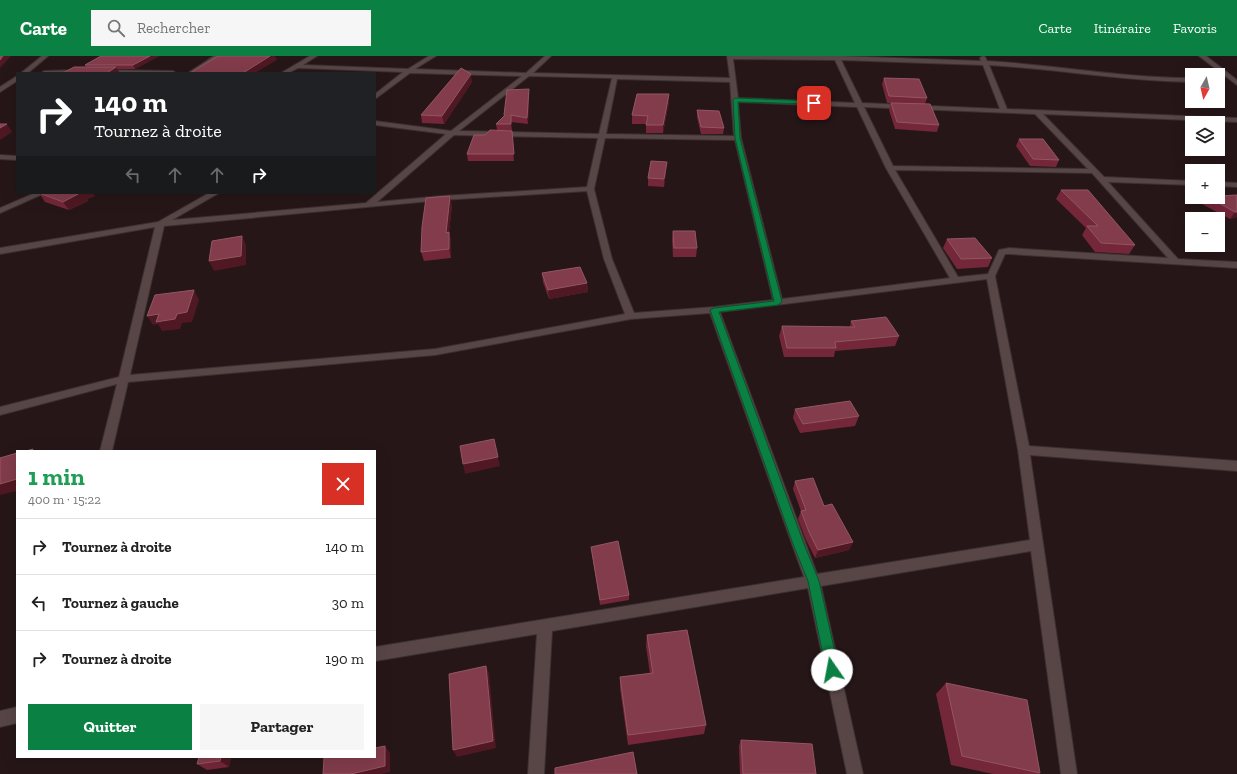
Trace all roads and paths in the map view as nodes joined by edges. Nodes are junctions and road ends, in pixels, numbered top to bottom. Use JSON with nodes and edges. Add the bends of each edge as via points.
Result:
{"nodes":[{"id":1,"x":45,"y":56,"type":"edge"},
{"id":2,"x":218,"y":56,"type":"edge"},
{"id":3,"x":314,"y":56,"type":"edge"},
{"id":4,"x":433,"y":56,"type":"edge"},
{"id":5,"x":548,"y":56,"type":"edge"},
{"id":6,"x":982,"y":56,"type":"edge"},
{"id":7,"x":1202,"y":56,"type":"edge"},
{"id":8,"x":730,"y":57,"type":"edge"},
{"id":9,"x":837,"y":57,"type":"edge"},
{"id":10,"x":986,"y":63,"type":"junction"},
{"id":11,"x":297,"y":66,"type":"junction"},
{"id":12,"x":410,"y":71,"type":"junction"},
{"id":13,"x":25,"y":72,"type":"edge"},
{"id":14,"x":193,"y":72,"type":"edge"},
{"id":15,"x":286,"y":72,"type":"edge"},
{"id":16,"x":528,"y":74,"type":"junction"},
{"id":17,"x":615,"y":76,"type":"junction"},
{"id":18,"x":16,"y":79,"type":"edge"},
{"id":19,"x":733,"y":80,"type":"junction"},
{"id":20,"x":1185,"y":80,"type":"edge"},
{"id":21,"x":1226,"y":80,"type":"dead end"},
{"id":22,"x":1236,"y":81,"type":"edge"},
{"id":23,"x":0,"y":90,"type":"edge"},
{"id":24,"x":376,"y":96,"type":"edge"},
{"id":25,"x":735,"y":100,"type":"junction"},
{"id":26,"x":860,"y":104,"type":"junction"},
{"id":27,"x":1004,"y":110,"type":"junction"},
{"id":28,"x":1037,"y":112,"type":"junction"},
{"id":29,"x":1237,"y":120,"type":"edge"},
{"id":30,"x":376,"y":123,"type":"edge"},
{"id":31,"x":452,"y":133,"type":"junction"},
{"id":32,"x":601,"y":136,"type":"junction"},
{"id":33,"x":738,"y":138,"type":"junction"},
{"id":34,"x":0,"y":157,"type":"edge"},
{"id":35,"x":16,"y":158,"type":"edge"},
{"id":36,"x":890,"y":168,"type":"junction"},
{"id":37,"x":1093,"y":171,"type":"junction"},
{"id":38,"x":1102,"y":179,"type":"junction"},
{"id":39,"x":1185,"y":183,"type":"edge"},
{"id":40,"x":1225,"y":184,"type":"edge"},
{"id":41,"x":1237,"y":185,"type":"edge"},
{"id":42,"x":590,"y":189,"type":"junction"},
{"id":43,"x":39,"y":194,"type":"edge"},
{"id":44,"x":213,"y":194,"type":"edge"},
{"id":45,"x":368,"y":204,"type":"junction"},
{"id":46,"x":0,"y":211,"type":"edge"},
{"id":47,"x":160,"y":224,"type":"junction"},
{"id":48,"x":0,"y":251,"type":"edge"},
{"id":49,"x":1176,"y":262,"type":"junction"},
{"id":50,"x":1237,"y":265,"type":"edge"},
{"id":51,"x":990,"y":276,"type":"junction"},
{"id":52,"x":956,"y":281,"type":"junction"},
{"id":53,"x":778,"y":302,"type":"junction"},
{"id":54,"x":714,"y":310,"type":"junction"},
{"id":55,"x":631,"y":316,"type":"junction"},
{"id":56,"x":124,"y":379,"type":"junction"},
{"id":57,"x":0,"y":411,"type":"edge"},
{"id":58,"x":106,"y":450,"type":"edge"},
{"id":59,"x":1024,"y":450,"type":"junction"},
{"id":60,"x":1237,"y":466,"type":"edge"},
{"id":61,"x":1038,"y":544,"type":"junction"},
{"id":62,"x":813,"y":581,"type":"junction"},
{"id":63,"x":545,"y":626,"type":"junction"},
{"id":64,"x":376,"y":654,"type":"edge"},
{"id":65,"x":16,"y":715,"type":"edge"},
{"id":66,"x":0,"y":719,"type":"edge"},
{"id":67,"x":536,"y":774,"type":"edge"},
{"id":68,"x":855,"y":774,"type":"edge"},
{"id":69,"x":1069,"y":774,"type":"edge"}],
"edges":[{"from":1,"to":13,"type":"street"},
{"from":2,"to":14,"type":"street"},
{"from":3,"to":11,"type":"street"},
{"from":4,"to":12,"type":"street"},
{"from":5,"to":16,"type":"street"},
{"from":6,"to":10,"type":"street"},
{"from":7,"to":22,"type":"street"},
{"from":8,"to":9,"type":"street"},
{"from":8,"to":19,"type":"street"},
{"from":9,"to":10,"type":"street"},
{"from":9,"to":26,"type":"street"},
{"from":10,"to":20,"type":"street","via":[[1167,81]]},
{"from":10,"to":27,"type":"street"},
{"from":11,"to":12,"type":"street"},
{"from":11,"to":15,"type":"street"},
{"from":12,"to":16,"type":"street"},
{"from":12,"to":24,"type":"street"},
{"from":16,"to":17,"type":"street"},
{"from":16,"to":31,"type":"street"},
{"from":17,"to":19,"type":"street"},
{"from":17,"to":32,"type":"street"},
{"from":18,"to":23,"type":"street"},
{"from":19,"to":25,"type":"street"},
{"from":21,"to":22,"type":"street"},
{"from":25,"to":26,"type":"street"},
{"from":25,"to":33,"type":"street"},
{"from":26,"to":27,"type":"street"},
{"from":26,"to":36,"type":"street"},
{"from":27,"to":28,"type":"street"},
{"from":28,"to":29,"type":"street"},
{"from":28,"to":37,"type":"street"},
{"from":30,"to":31,"type":"street"},
{"from":31,"to":32,"type":"street"},
{"from":31,"to":45,"type":"street"},
{"from":32,"to":33,"type":"street"},
{"from":32,"to":42,"type":"street"},
{"from":33,"to":53,"type":"street"},
{"from":34,"to":35,"type":"street"},
{"from":36,"to":37,"type":"street"},
{"from":36,"to":52,"type":"street"},
{"from":37,"to":38,"type":"street"},
{"from":38,"to":39,"type":"street"},
{"from":38,"to":49,"type":"street"},
{"from":40,"to":41,"type":"street"},
{"from":42,"to":45,"type":"street"},
{"from":42,"to":55,"type":"street","via":[[608,259]]},
{"from":43,"to":46,"type":"street"},
{"from":44,"to":47,"type":"street"},
{"from":45,"to":47,"type":"street"},
{"from":47,"to":48,"type":"street"},
{"from":47,"to":56,"type":"street"},
{"from":49,"to":50,"type":"street"},
{"from":49,"to":51,"type":"street","via":[[1010,250],[1002,252]]},
{"from":51,"to":52,"type":"street"},
{"from":51,"to":59,"type":"street"},
{"from":52,"to":53,"type":"street"},
{"from":53,"to":54,"type":"street"},
{"from":54,"to":55,"type":"street"},
{"from":54,"to":62,"type":"street"},
{"from":55,"to":56,"type":"street","via":[[435,352]]},
{"from":56,"to":57,"type":"street"},
{"from":56,"to":58,"type":"street"},
{"from":59,"to":60,"type":"street"},
{"from":59,"to":61,"type":"street"},
{"from":61,"to":62,"type":"street"},
{"from":61,"to":69,"type":"street"},
{"from":62,"to":63,"type":"street"},
{"from":62,"to":68,"type":"street"},
{"from":63,"to":64,"type":"street"},
{"from":63,"to":67,"type":"street"},
{"from":65,"to":66,"type":"street"}]}
